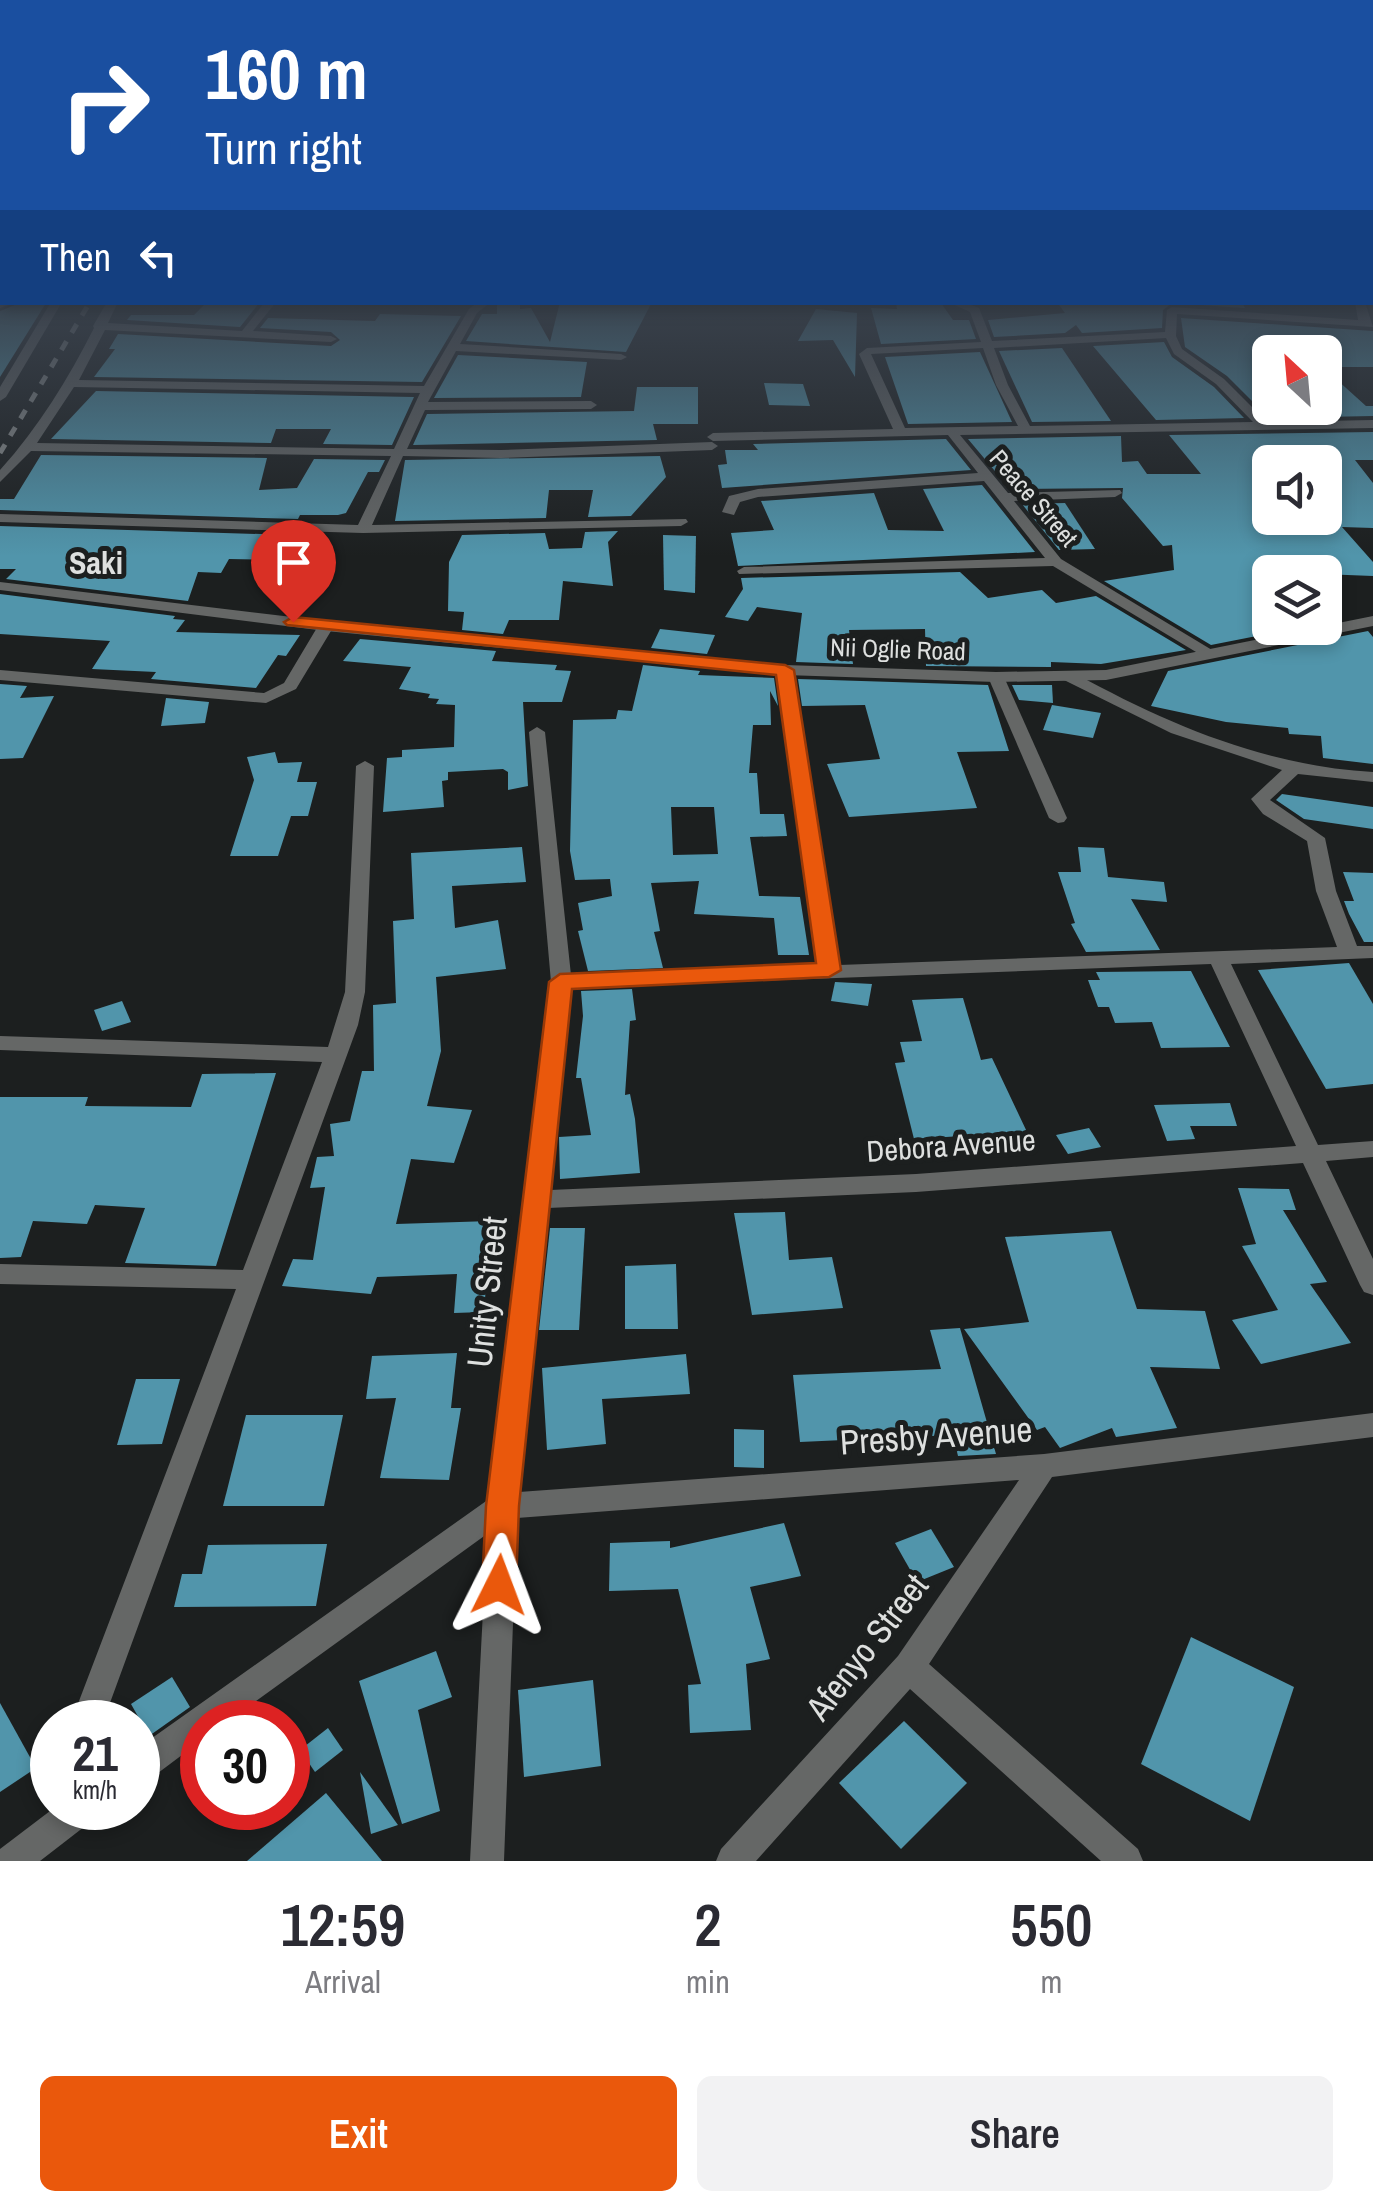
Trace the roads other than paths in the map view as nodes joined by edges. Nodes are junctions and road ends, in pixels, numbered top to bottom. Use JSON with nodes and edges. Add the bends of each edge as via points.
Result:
{"nodes":[{"id":1,"x":70,"y":383,"type":"joint"},
{"id":2,"x":432,"y":383,"type":"edge"},
{"id":3,"x":877,"y":383,"type":"edge"},
{"id":4,"x":1004,"y":383,"type":"edge"},
{"id":5,"x":1220,"y":383,"type":"edge"},
{"id":6,"x":428,"y":390,"type":"junction"},
{"id":7,"x":590,"y":404,"type":"dead end"},
{"id":8,"x":421,"y":406,"type":"junction"},
{"id":9,"x":1373,"y":424,"type":"edge"},
{"id":10,"x":1264,"y":426,"type":"junction"},
{"id":11,"x":1026,"y":430,"type":"junction"},
{"id":12,"x":900,"y":431,"type":"junction"},
{"id":13,"x":951,"y":431,"type":"junction"},
{"id":14,"x":28,"y":447,"type":"junction"},
{"id":15,"x":403,"y":452,"type":"junction"},
{"id":16,"x":0,"y":478,"type":"edge"},
{"id":17,"x":984,"y":478,"type":"junction"},
{"id":18,"x":1115,"y":493,"type":"dead end"},
{"id":19,"x":1003,"y":498,"type":"junction"},
{"id":20,"x":730,"y":512,"type":"dead end"},
{"id":21,"x":0,"y":518,"type":"edge"},
{"id":22,"x":681,"y":522,"type":"dead end"},
{"id":23,"x":364,"y":529,"type":"junction"},
{"id":24,"x":1056,"y":562,"type":"junction"},
{"id":25,"x":744,"y":571,"type":"dead end"},
{"id":26,"x":0,"y":586,"type":"edge"},
{"id":27,"x":1373,"y":621,"type":"edge"},
{"id":28,"x":326,"y":626,"type":"junction"},
{"id":29,"x":1206,"y":653,"type":"junction"},
{"id":30,"x":785,"y":670,"type":"junction"},
{"id":31,"x":0,"y":675,"type":"edge"},
{"id":32,"x":996,"y":677,"type":"junction"},
{"id":33,"x":1070,"y":677,"type":"junction"},
{"id":34,"x":537,"y":732,"type":"dead end"},
{"id":35,"x":365,"y":766,"type":"dead end"},
{"id":36,"x":1293,"y":768,"type":"junction"},
{"id":37,"x":1373,"y":777,"type":"edge"},
{"id":38,"x":1058,"y":818,"type":"dead end"},
{"id":39,"x":1373,"y":952,"type":"edge"},
{"id":40,"x":1349,"y":953,"type":"junction"},
{"id":41,"x":1218,"y":957,"type":"junction"},
{"id":42,"x":829,"y":970,"type":"junction"},
{"id":43,"x":560,"y":982,"type":"junction"},
{"id":44,"x":0,"y":1043,"type":"edge"},
{"id":45,"x":337,"y":1055,"type":"junction"},
{"id":46,"x":1373,"y":1148,"type":"edge"},
{"id":47,"x":1313,"y":1151,"type":"junction"},
{"id":48,"x":534,"y":1200,"type":"junction"},
{"id":49,"x":0,"y":1274,"type":"edge"},
{"id":50,"x":254,"y":1280,"type":"junction"},
{"id":51,"x":1373,"y":1285,"type":"edge"},
{"id":52,"x":1373,"y":1425,"type":"edge"},
{"id":53,"x":1044,"y":1466,"type":"junction"},
{"id":54,"x":502,"y":1506,"type":"junction"},
{"id":55,"x":909,"y":1667,"type":"junction"},
{"id":56,"x":95,"y":1700,"type":"edge"},
{"id":57,"x":160,"y":1751,"type":"edge"},
{"id":58,"x":41,"y":1830,"type":"edge"},
{"id":59,"x":12,"y":1861,"type":"edge"},
{"id":60,"x":487,"y":1861,"type":"edge"},
{"id":61,"x":733,"y":1861,"type":"edge"},
{"id":62,"x":1126,"y":1861,"type":"edge"}],
"edges":[{"from":1,"to":6,"type":"street"},
{"from":1,"to":14,"type":"street"},
{"from":2,"to":6,"type":"street"},
{"from":3,"to":12,"type":"street"},
{"from":4,"to":11,"type":"street"},
{"from":5,"to":10,"type":"street"},
{"from":6,"to":8,"type":"street"},
{"from":7,"to":8,"type":"street"},
{"from":8,"to":15,"type":"street"},
{"from":9,"to":10,"type":"street","name":"Peace Street"},
{"from":10,"to":11,"type":"street","name":"Peace Street"},
{"from":11,"to":13,"type":"street","name":"Peace Street"},
{"from":12,"to":13,"type":"street"},
{"from":12,"to":15,"type":"street","via":[[501,454]]},
{"from":13,"to":17,"type":"street","name":"Peace Street"},
{"from":14,"to":15,"type":"street"},
{"from":14,"to":16,"type":"street"},
{"from":15,"to":23,"type":"street"},
{"from":17,"to":19,"type":"street","name":"Peace Street"},
{"from":17,"to":20,"type":"street","via":[[758,493],[734,499]]},
{"from":18,"to":19,"type":"street"},
{"from":19,"to":24,"type":"street","name":"Peace Street"},
{"from":21,"to":23,"type":"street"},
{"from":22,"to":23,"type":"street"},
{"from":24,"to":25,"type":"street"},
{"from":24,"to":29,"type":"street","name":"Peace Street"},
{"from":26,"to":28,"type":"street","name":"Nii Oglie Road"},
{"from":27,"to":29,"type":"street","name":"Nii Oglie Road"},
{"from":28,"to":30,"type":"street","name":"Nii Oglie Road"},
{"from":28,"to":31,"type":"street","via":[[290,686],[266,698]]},
{"from":29,"to":33,"type":"street","name":"Nii Oglie Road"},
{"from":30,"to":32,"type":"street","name":"Nii Oglie Road"},
{"from":30,"to":42,"type":"street"},
{"from":32,"to":33,"type":"street","name":"Nii Oglie Road"},
{"from":32,"to":38,"type":"street"},
{"from":33,"to":36,"type":"street","via":[[1138,712]]},
{"from":34,"to":43,"type":"street","name":"Unity Street"},
{"from":35,"to":45,"type":"street","via":[[354,992]]},
{"from":36,"to":37,"type":"street"},
{"from":36,"to":40,"type":"street","via":[[1260,799],[1316,838]]},
{"from":39,"to":40,"type":"street"},
{"from":40,"to":41,"type":"street"},
{"from":41,"to":42,"type":"street"},
{"from":41,"to":47,"type":"street"},
{"from":42,"to":43,"type":"street"},
{"from":43,"to":48,"type":"street","name":"Unity Street"},
{"from":44,"to":45,"type":"street"},
{"from":45,"to":50,"type":"street"},
{"from":46,"to":47,"type":"street","name":"Debora Avenue"},
{"from":47,"to":48,"type":"street","name":"Debora Avenue","via":[[916,1182]]},
{"from":47,"to":51,"type":"street"},
{"from":48,"to":54,"type":"street","name":"Unity Street"},
{"from":49,"to":50,"type":"street"},
{"from":50,"to":56,"type":"street"},
{"from":52,"to":53,"type":"street","name":"Presby Avenue"},
{"from":53,"to":54,"type":"street","name":"Presby Avenue"},
{"from":53,"to":55,"type":"street","name":"Afenyo Street"},
{"from":54,"to":57,"type":"street"},
{"from":54,"to":60,"type":"street","name":"Unity Street"},
{"from":55,"to":61,"type":"street","name":"Afenyo Street"},
{"from":55,"to":62,"type":"street"},
{"from":58,"to":59,"type":"street"}]}
